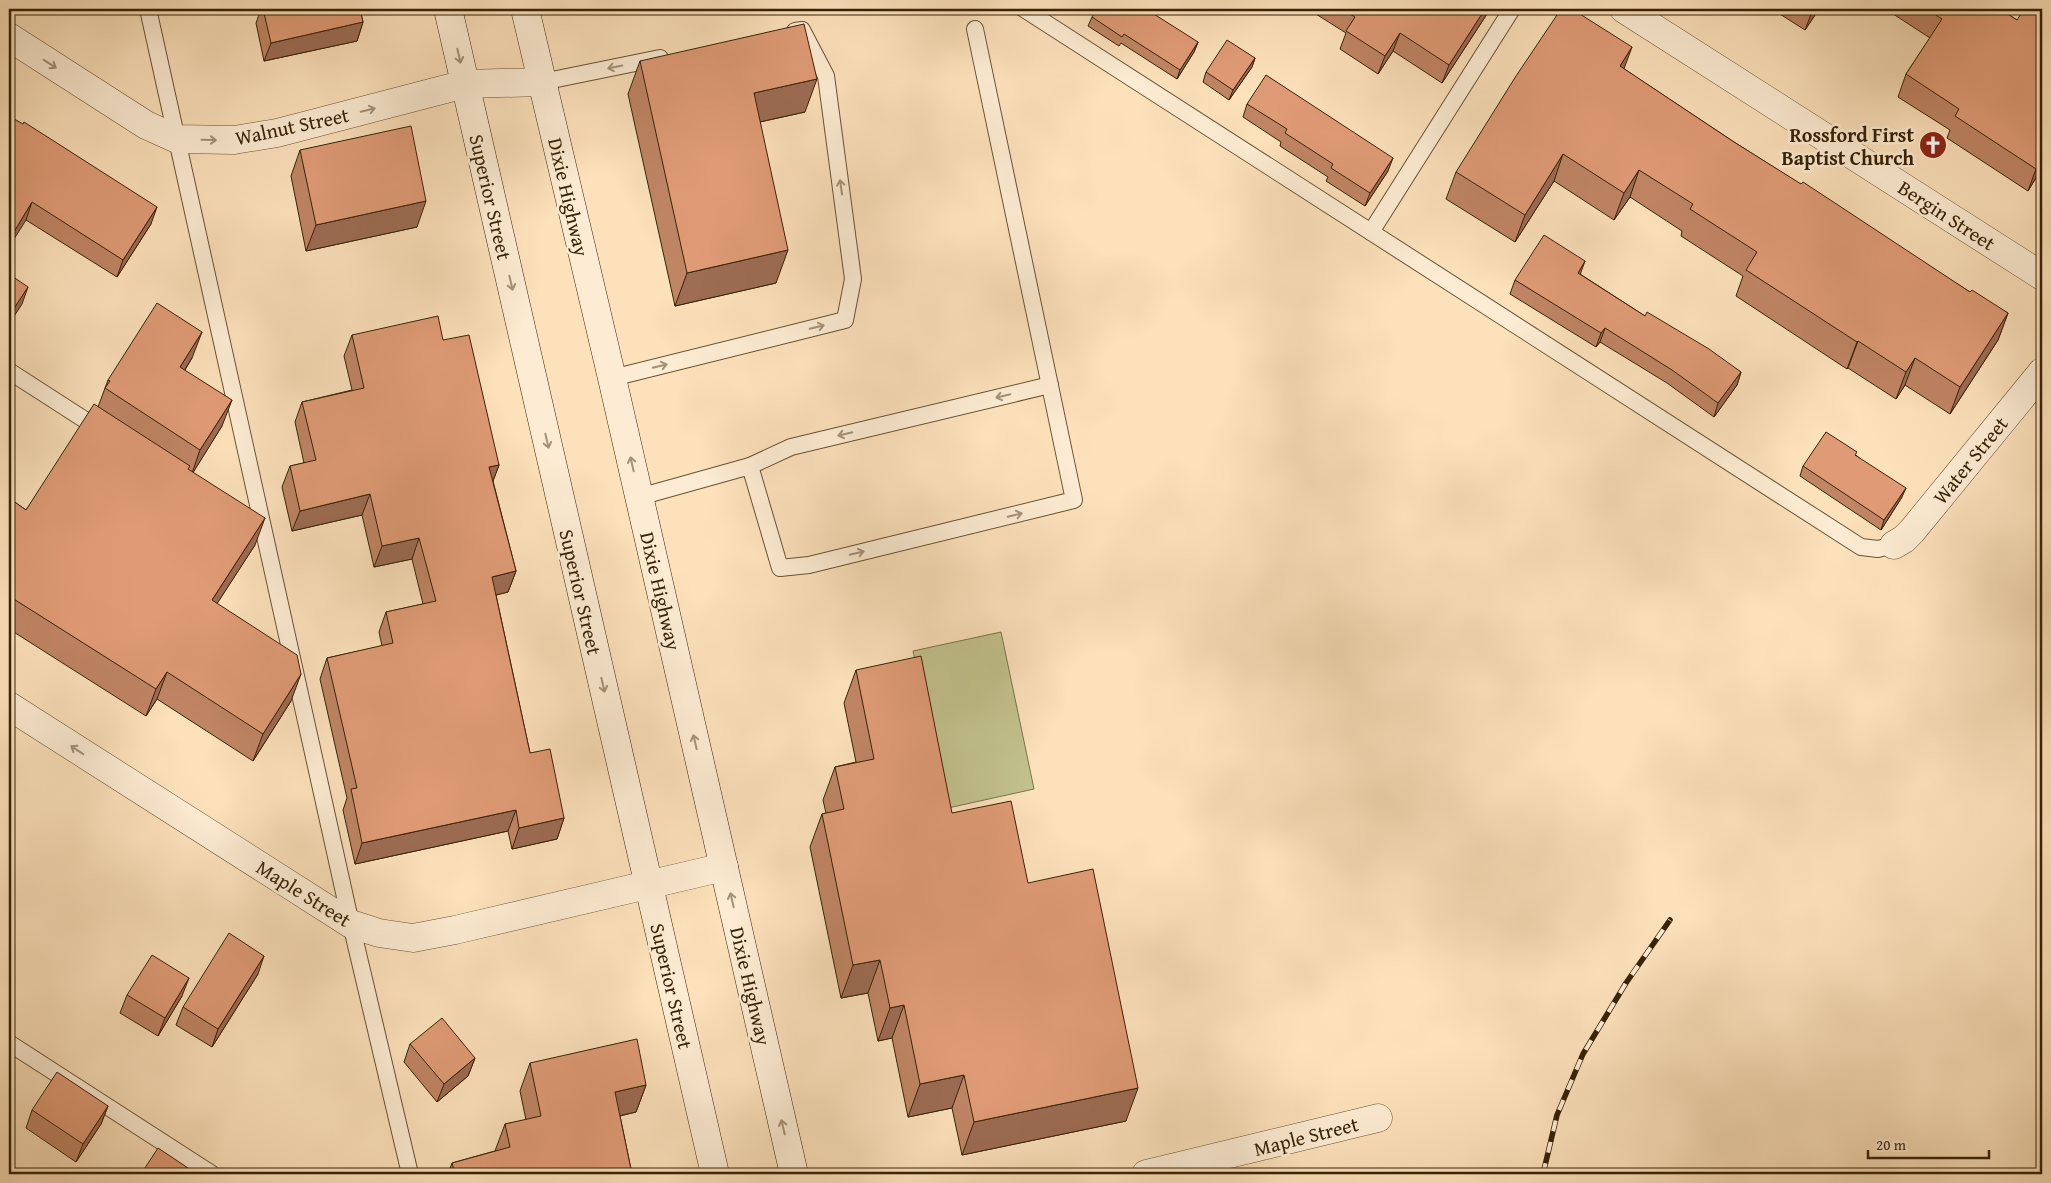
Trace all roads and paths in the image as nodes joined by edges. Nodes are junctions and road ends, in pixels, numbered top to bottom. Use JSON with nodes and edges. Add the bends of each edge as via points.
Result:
{"nodes":[{"id":1,"x":148,"y":9,"type":"edge"},
{"id":2,"x":448,"y":9,"type":"edge"},
{"id":3,"x":525,"y":9,"type":"edge"},
{"id":4,"x":1024,"y":9,"type":"edge"},
{"id":5,"x":1512,"y":9,"type":"edge"},
{"id":6,"x":1624,"y":9,"type":"edge"},
{"id":7,"x":975,"y":29,"type":"dead end"},
{"id":8,"x":782,"y":34,"type":"edge"},
{"id":9,"x":9,"y":37,"type":"edge"},
{"id":10,"x":676,"y":55,"type":"edge"},
{"id":11,"x":542,"y":82,"type":"junction"},
{"id":12,"x":465,"y":84,"type":"junction"},
{"id":13,"x":177,"y":139,"type":"junction"},
{"id":14,"x":1372,"y":232,"type":"junction"},
{"id":15,"x":2042,"y":276,"type":"edge"},
{"id":16,"x":9,"y":371,"type":"edge"},
{"id":17,"x":2042,"y":372,"type":"edge"},
{"id":18,"x":612,"y":378,"type":"junction"},
{"id":19,"x":1050,"y":385,"type":"junction"},
{"id":20,"x":116,"y":440,"type":"edge"},
{"id":21,"x":750,"y":466,"type":"junction"},
{"id":22,"x":639,"y":496,"type":"junction"},
{"id":23,"x":248,"y":524,"type":"edge"},
{"id":24,"x":264,"y":535,"type":"junction"},
{"id":25,"x":1894,"y":544,"type":"joint"},
{"id":26,"x":9,"y":706,"type":"edge"},
{"id":27,"x":724,"y":867,"type":"junction"},
{"id":28,"x":649,"y":885,"type":"junction"},
{"id":29,"x":351,"y":924,"type":"junction"},
{"id":30,"x":9,"y":1043,"type":"edge"},
{"id":31,"x":1378,"y":1118,"type":"dead end"},
{"id":32,"x":212,"y":1174,"type":"edge"},
{"id":33,"x":410,"y":1174,"type":"edge"},
{"id":34,"x":715,"y":1174,"type":"edge"},
{"id":35,"x":794,"y":1174,"type":"edge"},
{"id":36,"x":1146,"y":1174,"type":"edge"}],
"edges":[{"from":1,"to":13,"type":"lane"},
{"from":2,"to":12,"type":"main road","name":"Superior Street","one_way":true},
{"from":3,"to":11,"type":"main road","name":"Dixie Highway"},
{"from":4,"to":14,"type":"lane"},
{"from":5,"to":14,"type":"lane"},
{"from":6,"to":15,"type":"main road","name":"Bergin Street"},
{"from":7,"to":19,"type":"lane"},
{"from":18,"to":8,"type":"lane","one_way":true,"via":[[845,320],[853,278],[826,76],[802,30]]},
{"from":9,"to":13,"type":"main road","name":"Walnut Street","one_way":true,"via":[[146,125]]},
{"from":10,"to":11,"type":"lane","one_way":true},
{"from":11,"to":12,"type":"main road","name":"Walnut Street"},
{"from":11,"to":18,"type":"main road","name":"Dixie Highway"},
{"from":13,"to":12,"type":"main road","name":"Walnut Street","one_way":true,"via":[[234,140],[278,133]]},
{"from":12,"to":28,"type":"main road","name":"Superior Street","one_way":true},
{"from":13,"to":24,"type":"lane"},
{"from":14,"to":25,"type":"lane","via":[[1862,547],[1878,549]]},
{"from":16,"to":20,"type":"lane"},
{"from":17,"to":25,"type":"main road","name":"Water Street","via":[[1912,531]]},
{"from":22,"to":18,"type":"main road","name":"Dixie Highway","one_way":true},
{"from":19,"to":21,"type":"lane","one_way":true,"via":[[791,447]]},
{"from":21,"to":19,"type":"lane","one_way":true,"via":[[780,568],[809,565],[1074,500]]},
{"from":21,"to":22,"type":"lane"},
{"from":27,"to":22,"type":"main road","name":"Dixie Highway","one_way":true},
{"from":23,"to":24,"type":"lane"},
{"from":24,"to":29,"type":"lane"},
{"from":29,"to":26,"type":"main road","name":"Maple Street","one_way":true},
{"from":27,"to":28,"type":"main road","name":"Maple Street"},
{"from":35,"to":27,"type":"main road","name":"Dixie Highway","one_way":true},
{"from":28,"to":29,"type":"main road","name":"Maple Street","via":[[413,938],[379,933]]},
{"from":28,"to":34,"type":"main road","name":"Superior Street"},
{"from":29,"to":33,"type":"lane"},
{"from":30,"to":32,"type":"lane"},
{"from":31,"to":36,"type":"main road","name":"Maple Street"}]}
